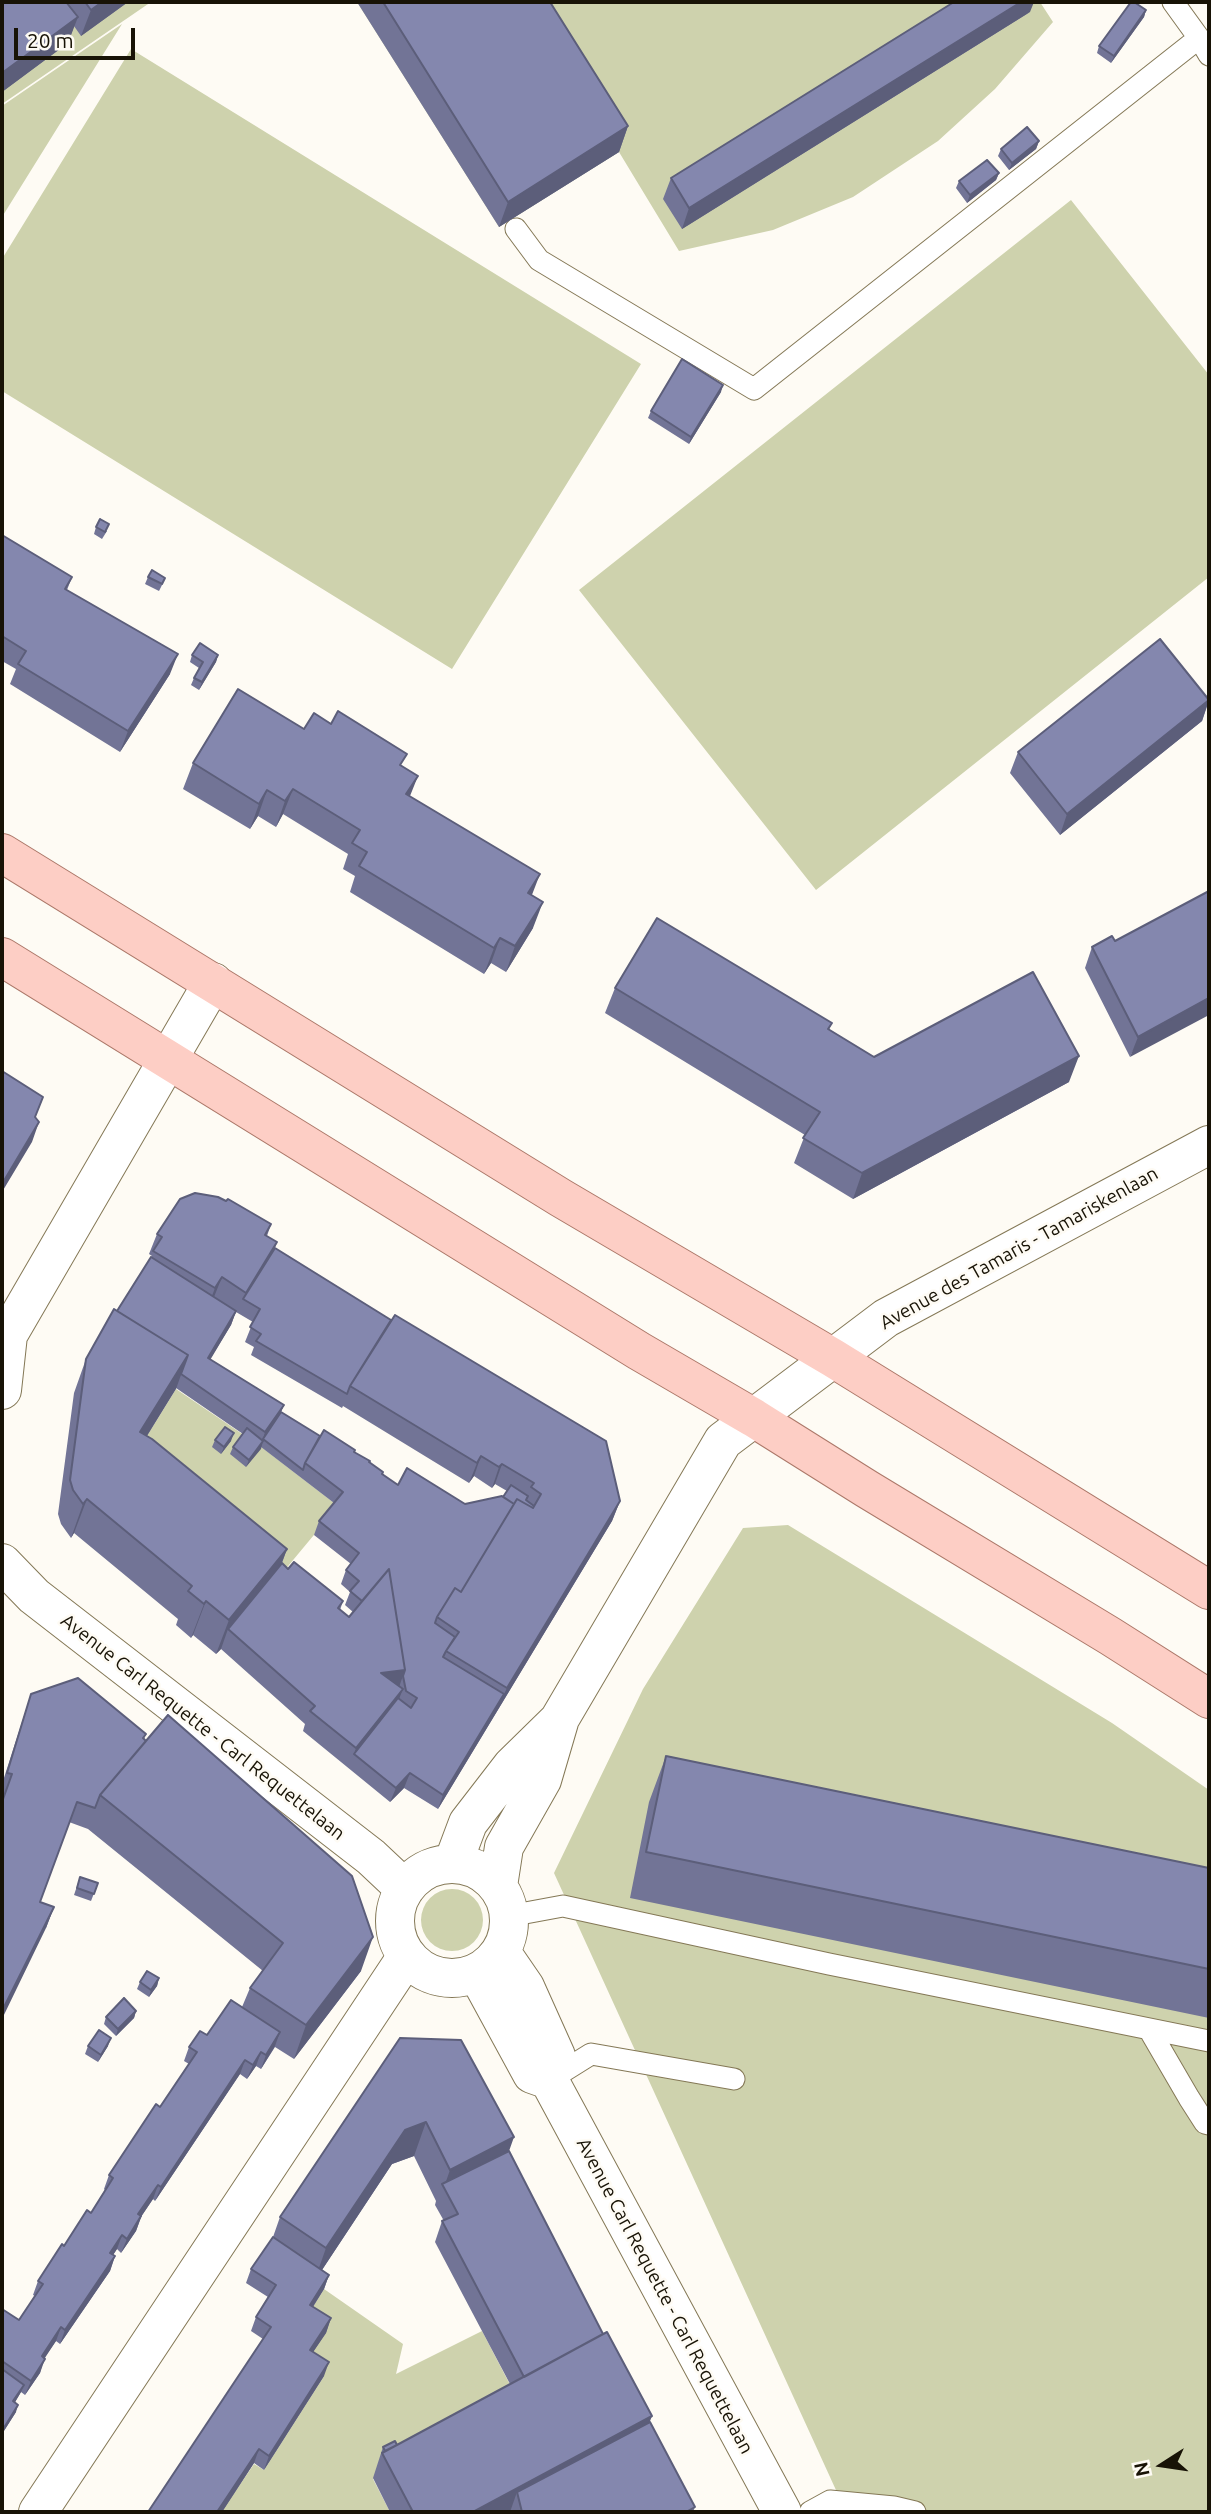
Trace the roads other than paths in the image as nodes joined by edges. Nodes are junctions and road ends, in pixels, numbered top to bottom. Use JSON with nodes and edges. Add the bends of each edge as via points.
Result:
{"nodes":[{"id":1,"x":1173,"y":2,"type":"edge"},
{"id":2,"x":1204,"y":47,"type":"edge"},
{"id":3,"x":516,"y":229,"type":"edge"},
{"id":4,"x":2,"y":853,"type":"edge"},
{"id":5,"x":2,"y":957,"type":"edge"},
{"id":6,"x":214,"y":982,"type":"junction"},
{"id":7,"x":169,"y":1059,"type":"junction"},
{"id":8,"x":1209,"y":1145,"type":"edge"},
{"id":9,"x":5,"y":1337,"type":"edge"},
{"id":10,"x":833,"y":1358,"type":"junction"},
{"id":11,"x":2,"y":1390,"type":"edge"},
{"id":12,"x":754,"y":1418,"type":"junction"},
{"id":13,"x":2,"y":1563,"type":"edge"},
{"id":14,"x":1209,"y":1590,"type":"edge"},
{"id":15,"x":1209,"y":1699,"type":"edge"},
{"id":16,"x":559,"y":1720,"type":"junction"},
{"id":17,"x":453,"y":1863,"type":"junction"},
{"id":18,"x":405,"y":1889,"type":"junction"},
{"id":19,"x":496,"y":1932,"type":"junction"},
{"id":20,"x":407,"y":1956,"type":"junction"},
{"id":21,"x":1150,"y":2031,"type":"junction"},
{"id":22,"x":1209,"y":2041,"type":"edge"},
{"id":23,"x":734,"y":2079,"type":"dead end"},
{"id":24,"x":549,"y":2080,"type":"junction"},
{"id":25,"x":1209,"y":2124,"type":"edge"},
{"id":26,"x":38,"y":2512,"type":"edge"},
{"id":27,"x":782,"y":2512,"type":"edge"},
{"id":28,"x":810,"y":2512,"type":"edge"},
{"id":29,"x":915,"y":2512,"type":"edge"}],
"edges":[{"from":1,"to":2,"type":"lane"},
{"from":2,"to":3,"type":"lane","via":[[754,388],[539,260]]},
{"from":4,"to":6,"type":"main road"},
{"from":5,"to":7,"type":"main road"},
{"from":6,"to":7,"type":"street"},
{"from":6,"to":10,"type":"main road","via":[[561,1198]]},
{"from":7,"to":9,"type":"street"},
{"from":7,"to":12,"type":"main road"},
{"from":8,"to":10,"type":"street","name":"Avenue des Tamaris - Tamariskenlaan","via":[[886,1318]]},
{"from":9,"to":11,"type":"street"},
{"from":10,"to":12,"type":"street","name":"Avenue des Tamaris - Tamariskenlaan"},
{"from":10,"to":14,"type":"main road"},
{"from":12,"to":15,"type":"main road"},
{"from":12,"to":16,"type":"street","name":"Avenue des Tamaris - Tamariskenlaan","via":[[723,1441]]},
{"from":13,"to":18,"type":"street","name":"Avenue Carl Requette - Carl Requettelaan","via":[[34,1597],[371,1857]]},
{"from":16,"to":17,"type":"street","via":[[512,1766],[468,1823]]},
{"from":16,"to":19,"type":"street","via":[[542,1780],[504,1847]]},
{"from":17,"to":18,"type":"street","via":[[425,1870]]},
{"from":17,"to":19,"type":"street","via":[[485,1874]]},
{"from":18,"to":20,"type":"street","via":[[395,1923]]},
{"from":19,"to":20,"type":"street","via":[[458,1978],[439,1977]]},
{"from":19,"to":21,"type":"lane","via":[[563,1906]]},
{"from":19,"to":24,"type":"street","via":[[556,2056]]},
{"from":20,"to":26,"type":"street"},
{"from":21,"to":22,"type":"lane"},
{"from":21,"to":25,"type":"lane"},
{"from":23,"to":24,"type":"lane","via":[[591,2054]]},
{"from":24,"to":27,"type":"street","name":"Avenue Carl Requette - Carl Requettelaan"},
{"from":28,"to":29,"type":"lane","via":[[830,2501]]}]}
